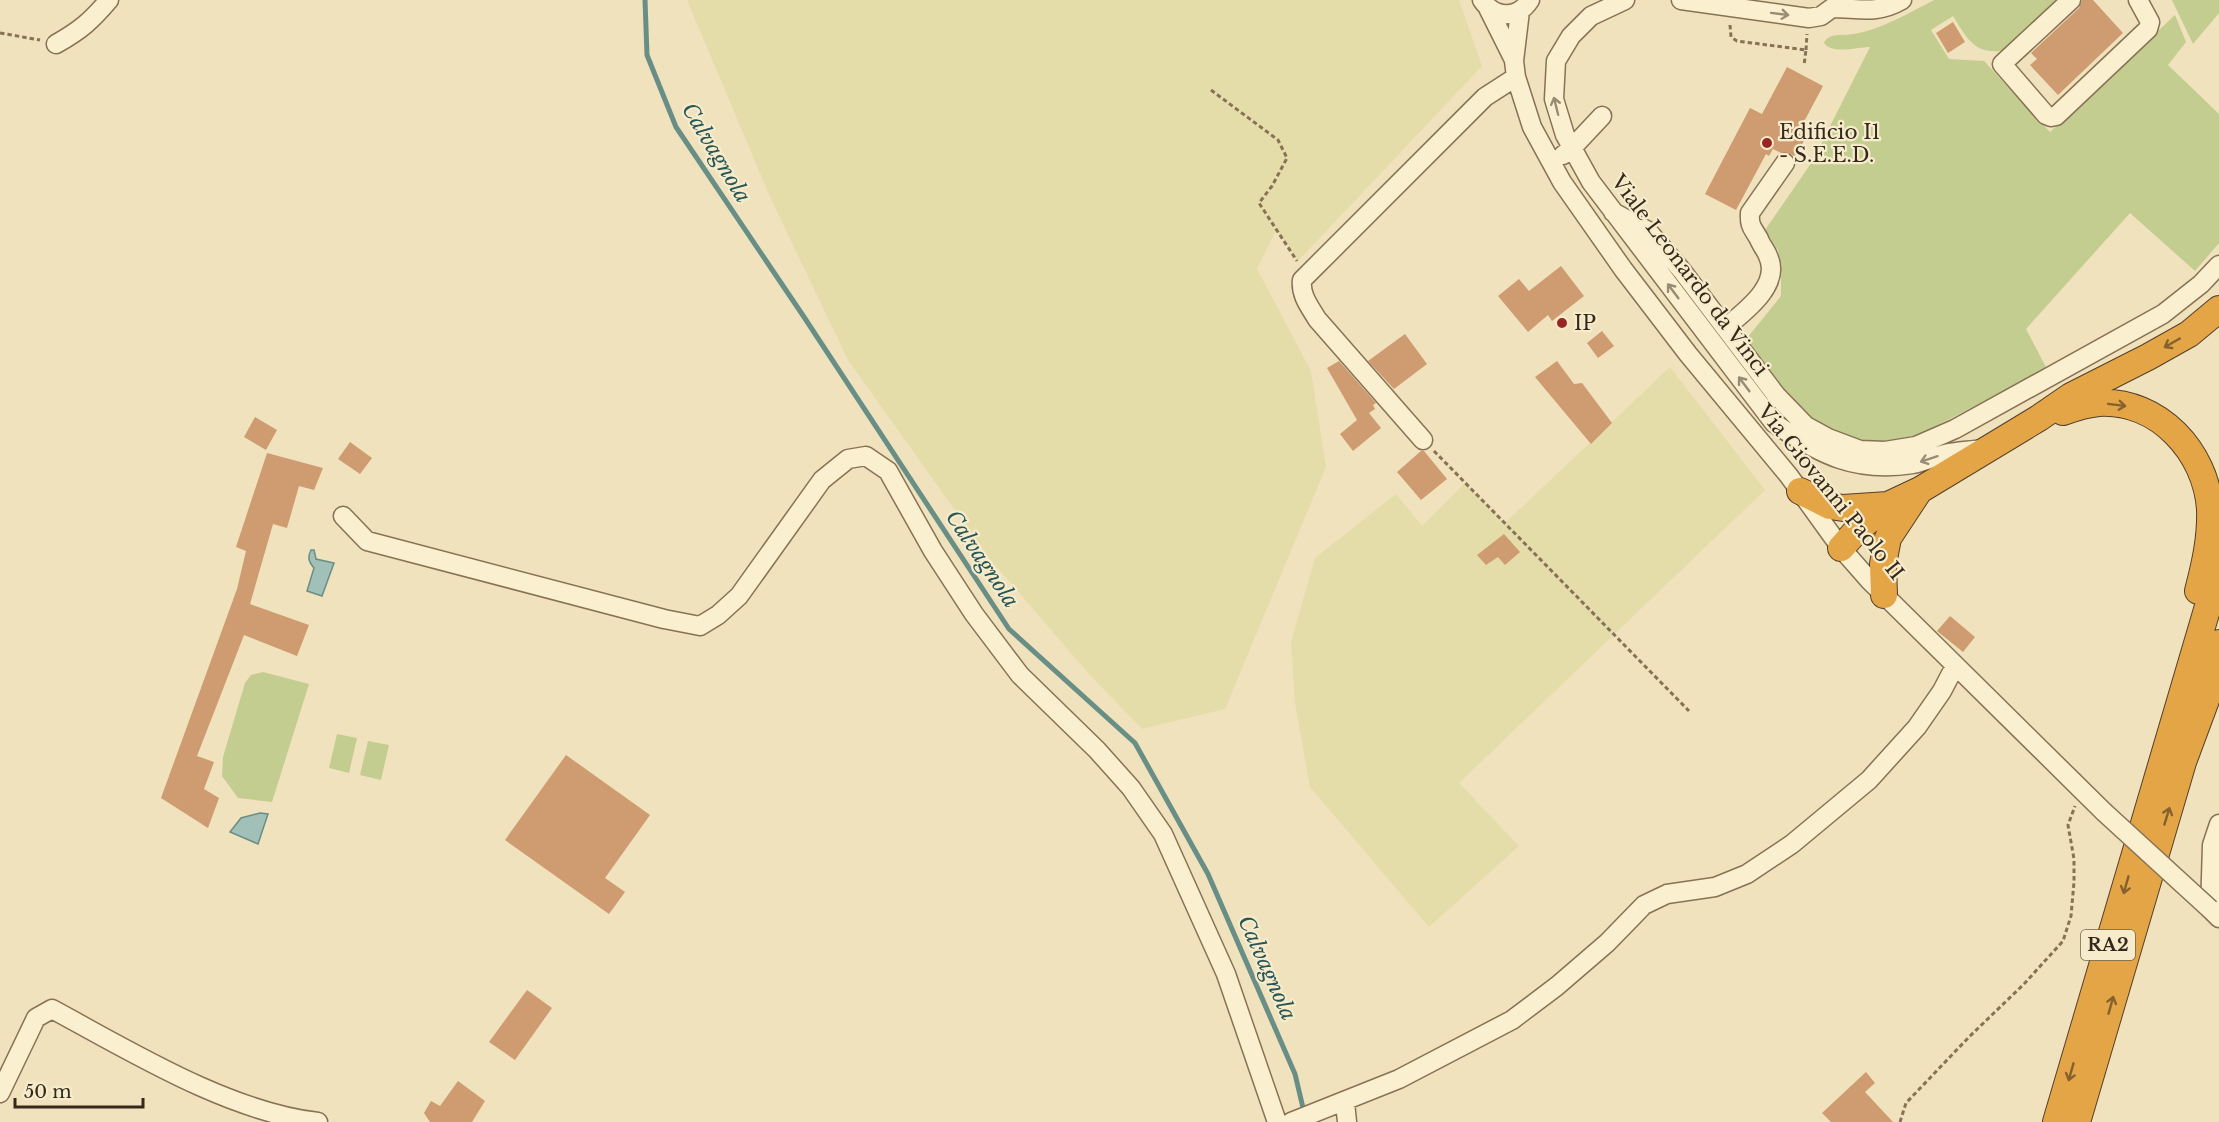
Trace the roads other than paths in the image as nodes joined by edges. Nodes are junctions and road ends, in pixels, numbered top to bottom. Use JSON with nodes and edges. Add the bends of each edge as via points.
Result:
{"nodes":[{"id":1,"x":109,"y":0,"type":"edge"},
{"id":2,"x":1625,"y":0,"type":"edge"},
{"id":3,"x":1681,"y":0,"type":"edge"},
{"id":4,"x":1902,"y":0,"type":"edge"},
{"id":5,"x":2071,"y":0,"type":"edge"},
{"id":6,"x":2138,"y":0,"type":"edge"},
{"id":7,"x":1485,"y":4,"type":"edge"},
{"id":8,"x":1834,"y":4,"type":"edge"},
{"id":9,"x":1525,"y":5,"type":"edge"},
{"id":10,"x":56,"y":44,"type":"road end"},
{"id":11,"x":1515,"y":69,"type":"junction"},
{"id":12,"x":1602,"y":116,"type":"dead end"},
{"id":13,"x":1572,"y":148,"type":"junction"},
{"id":14,"x":1551,"y":162,"type":"junction"},
{"id":15,"x":1785,"y":163,"type":"dead end"},
{"id":16,"x":2219,"y":265,"type":"edge"},
{"id":17,"x":2219,"y":309,"type":"edge"},
{"id":18,"x":1717,"y":333,"type":"junction"},
{"id":19,"x":1688,"y":354,"type":"junction"},
{"id":20,"x":2039,"y":418,"type":"junction"},
{"id":21,"x":1423,"y":440,"type":"road end"},
{"id":22,"x":1987,"y":449,"type":"junction"},
{"id":23,"x":1800,"y":491,"type":"junction"},
{"id":24,"x":1894,"y":513,"type":"junction"},
{"id":25,"x":343,"y":516,"type":"dead end"},
{"id":26,"x":1841,"y":548,"type":"junction"},
{"id":27,"x":2219,"y":569,"type":"edge"},
{"id":28,"x":1884,"y":595,"type":"junction"},
{"id":29,"x":2219,"y":643,"type":"edge"},
{"id":30,"x":2219,"y":665,"type":"edge"},
{"id":31,"x":1955,"y":666,"type":"junction"},
{"id":32,"x":2176,"y":715,"type":"junction"},
{"id":33,"x":2184,"y":761,"type":"junction"},
{"id":34,"x":2219,"y":824,"type":"edge"},
{"id":35,"x":2215,"y":913,"type":"edge"},
{"id":36,"x":0,"y":1094,"type":"edge"},
{"id":37,"x":1343,"y":1102,"type":"junction"},
{"id":38,"x":318,"y":1122,"type":"edge"},
{"id":39,"x":1277,"y":1122,"type":"edge"},
{"id":40,"x":1291,"y":1122,"type":"edge"},
{"id":41,"x":1347,"y":1122,"type":"edge"},
{"id":42,"x":2056,"y":1122,"type":"edge"},
{"id":43,"x":2077,"y":1122,"type":"edge"}],
"edges":[{"from":1,"to":10,"type":"street","via":[[78,32]]},
{"from":13,"to":2,"type":"street","name":"Viale Leonardo da Vinci","one_way":true,"via":[[1554,99],[1556,62],[1571,36],[1591,16]]},
{"from":3,"to":8,"type":"street","one_way":true,"via":[[1809,18],[1821,16]]},
{"from":4,"to":8,"type":"street","via":[[1867,11]]},
{"from":5,"to":6,"type":"street","via":[[2002,64],[2051,117],[2148,29],[2150,22]]},
{"from":7,"to":9,"type":"street","via":[[1504,15]]},
{"from":7,"to":11,"type":"street","name":"Via Giovanni Paolo II"},
{"from":9,"to":11,"type":"street","name":"Via Giovanni Paolo II"},
{"from":11,"to":14,"type":"street","name":"Via Giovanni Paolo II","via":[[1532,127]]},
{"from":11,"to":21,"type":"street","via":[[1302,280],[1305,298],[1317,319]]},
{"from":12,"to":13,"type":"street"},
{"from":13,"to":14,"type":"street"},
{"from":13,"to":18,"type":"street","name":"Viale Leonardo da Vinci","via":[[1613,212]]},
{"from":14,"to":19,"type":"street","name":"Via Giovanni Paolo II","via":[[1616,259]]},
{"from":15,"to":18,"type":"street","via":[[1750,213],[1749,224],[1769,256],[1769,282],[1758,298]]},
{"from":16,"to":18,"type":"street","via":[[2163,314],[2070,367],[1955,429],[1916,446],[1885,451],[1860,450],[1806,426]]},
{"from":17,"to":20,"type":"highway","one_way":true,"via":[[2189,334],[2071,396]]},
{"from":18,"to":19,"type":"street"},
{"from":22,"to":18,"type":"street","name":"Viale Leonardo da Vinci","one_way":true,"via":[[1947,453],[1915,464],[1868,466],[1828,456],[1774,423]]},
{"from":19,"to":23,"type":"street","name":"Via Giovanni Paolo II"},
{"from":20,"to":22,"type":"highway"},
{"from":20,"to":32,"type":"highway","one_way":true,"via":[[2098,404],[2134,408],[2169,427],[2197,460],[2210,507],[2209,543],[2189,624]]},
{"from":22,"to":24,"type":"highway","via":[[1920,490]]},
{"from":23,"to":24,"type":"highway","via":[[1830,506]]},
{"from":23,"to":26,"type":"street","name":"Via Giovanni Paolo II"},
{"from":24,"to":26,"type":"highway","via":[[1858,529]]},
{"from":24,"to":28,"type":"highway","via":[[1883,564]]},
{"from":25,"to":39,"type":"street","via":[[367,541],[700,626],[739,596],[822,480],[848,459],[866,456],[888,471],[933,551],[1020,675],[1097,750],[1131,788],[1163,834],[1226,974]]},
{"from":26,"to":28,"type":"street","name":"Via Giovanni Paolo II"},
{"from":27,"to":32,"type":"highway","number":"RA2"},
{"from":28,"to":31,"type":"street","name":"Via Giovanni Paolo II"},
{"from":29,"to":33,"type":"highway","number":"RA2"},
{"from":30,"to":33,"type":"highway"},
{"from":31,"to":35,"type":"street","name":"Via Giovanni Paolo II","bridge":true,"via":[[2104,812]]},
{"from":31,"to":37,"type":"street","via":[[1917,727],[1869,780],[1792,844],[1748,874],[1715,887],[1667,894],[1644,906],[1607,943],[1512,1020],[1399,1079]]},
{"from":32,"to":42,"type":"highway","number":"RA2","one_way":true},
{"from":43,"to":33,"type":"highway","number":"RA2","one_way":true},
{"from":34,"to":35,"type":"street","via":[[2212,845]]},
{"from":36,"to":38,"type":"street","via":[[36,1018],[52,1009],[163,1069],[233,1099],[289,1119]]},
{"from":37,"to":40,"type":"street"},
{"from":37,"to":41,"type":"street"}]}
